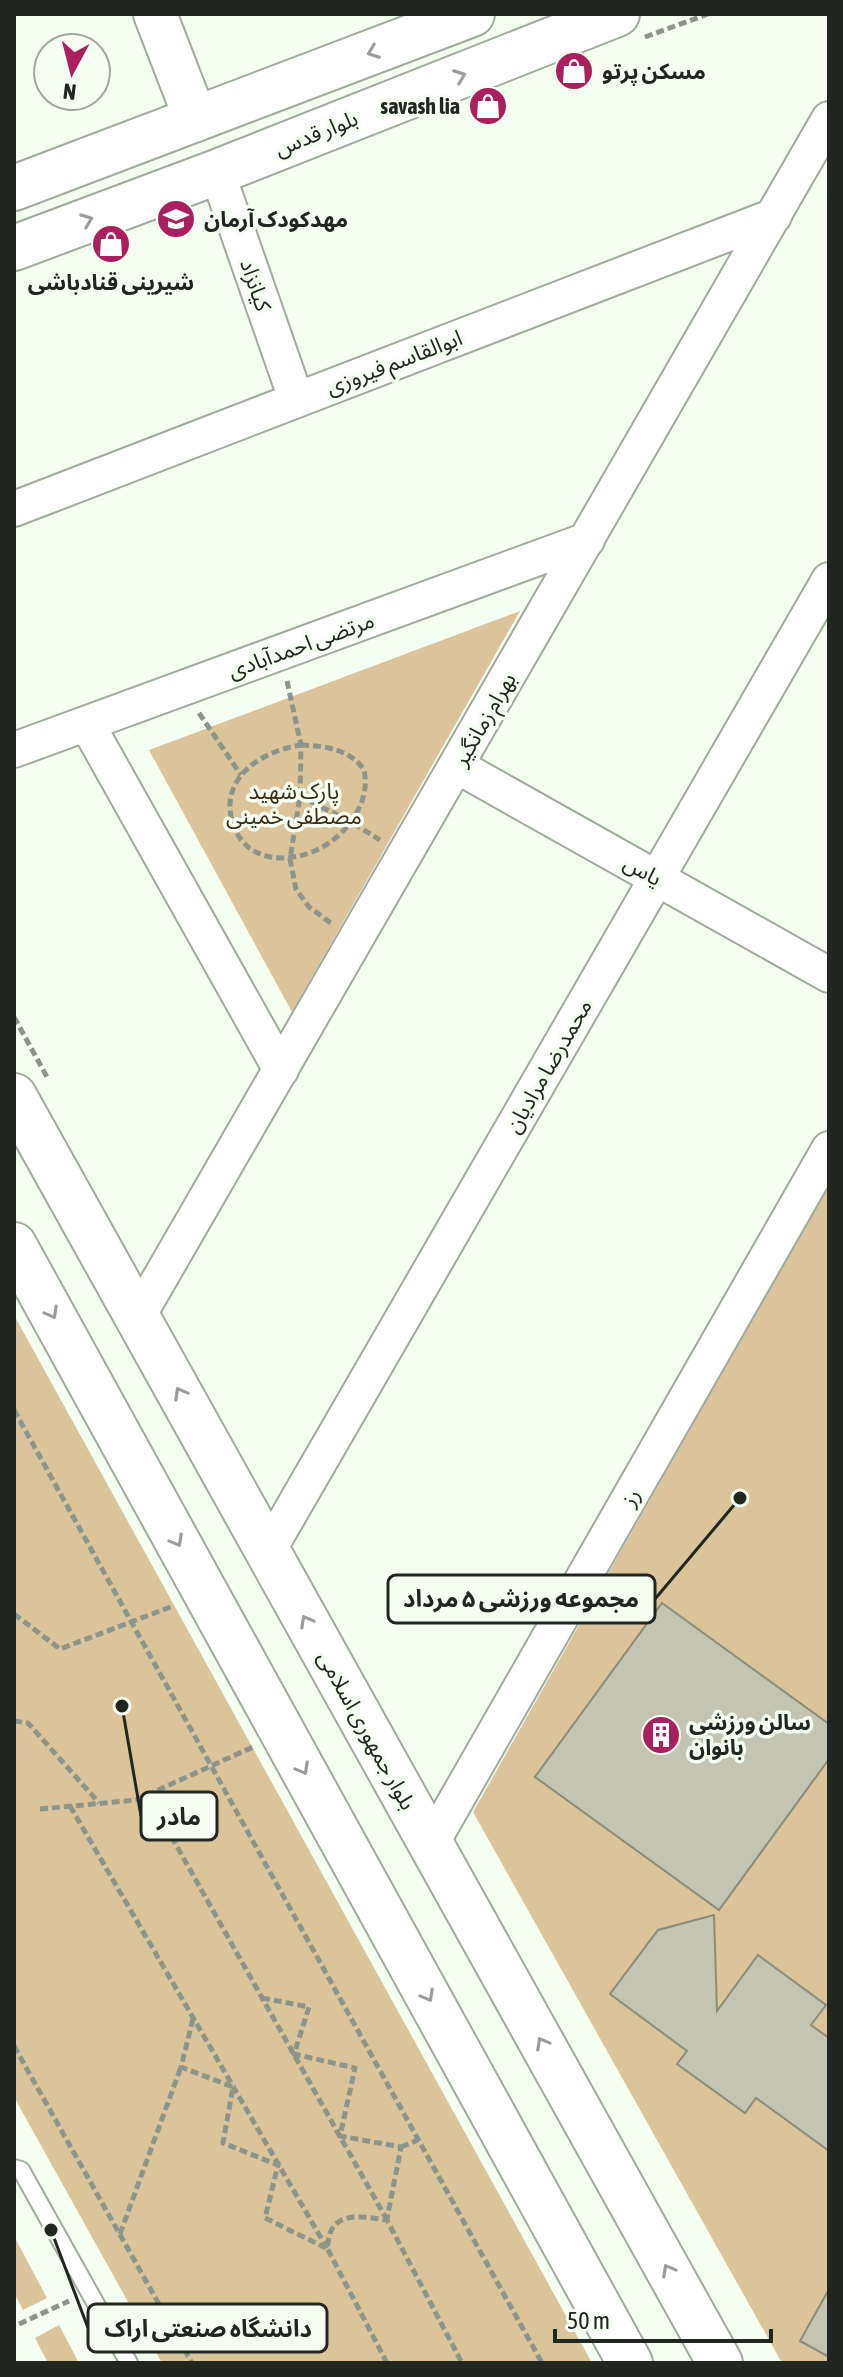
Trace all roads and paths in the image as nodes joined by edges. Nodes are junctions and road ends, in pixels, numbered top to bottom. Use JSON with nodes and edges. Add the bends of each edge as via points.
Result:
{"nodes":[{"id":1,"x":155,"y":14,"type":"edge"},
{"id":2,"x":472,"y":14,"type":"edge"},
{"id":3,"x":617,"y":14,"type":"edge"},
{"id":4,"x":829,"y":119,"type":"edge"},
{"id":5,"x":196,"y":120,"type":"junction"},
{"id":6,"x":217,"y":172,"type":"junction"},
{"id":7,"x":14,"y":188,"type":"edge"},
{"id":8,"x":774,"y":216,"type":"junction"},
{"id":9,"x":14,"y":248,"type":"edge"},
{"id":10,"x":296,"y":399,"type":"junction"},
{"id":11,"x":14,"y":509,"type":"edge"},
{"id":12,"x":587,"y":540,"type":"junction"},
{"id":13,"x":829,"y":580,"type":"edge"},
{"id":14,"x":280,"y":653,"type":"junction"},
{"id":15,"x":183,"y":689,"type":"junction"},
{"id":16,"x":87,"y":724,"type":"junction"},
{"id":17,"x":301,"y":745,"type":"junction"},
{"id":18,"x":14,"y":750,"type":"edge"},
{"id":19,"x":457,"y":766,"type":"junction"},
{"id":20,"x":241,"y":775,"type":"junction"},
{"id":21,"x":300,"y":796,"type":"junction"},
{"id":22,"x":351,"y":822,"type":"junction"},
{"id":23,"x":405,"y":857,"type":"junction"},
{"id":24,"x":290,"y":859,"type":"junction"},
{"id":25,"x":657,"y":878,"type":"junction"},
{"id":26,"x":356,"y":942,"type":"junction"},
{"id":27,"x":829,"y":975,"type":"edge"},
{"id":28,"x":281,"y":1070,"type":"junction"},
{"id":29,"x":14,"y":1096,"type":"edge"},
{"id":30,"x":829,"y":1149,"type":"edge"},
{"id":31,"x":14,"y":1245,"type":"edge"},
{"id":32,"x":137,"y":1318,"type":"junction"},
{"id":33,"x":14,"y":1410,"type":"edge"},
{"id":34,"x":268,"y":1551,"type":"junction"},
{"id":35,"x":206,"y":1593,"type":"junction"},
{"id":36,"x":14,"y":1614,"type":"edge"},
{"id":37,"x":131,"y":1622,"type":"junction"},
{"id":38,"x":14,"y":1721,"type":"edge"},
{"id":39,"x":283,"y":1733,"type":"junction"},
{"id":40,"x":210,"y":1766,"type":"junction"},
{"id":41,"x":148,"y":1795,"type":"junction"},
{"id":42,"x":100,"y":1804,"type":"junction"},
{"id":43,"x":70,"y":1806,"type":"junction"},
{"id":44,"x":40,"y":1809,"type":"dead end"},
{"id":45,"x":431,"y":1844,"type":"junction"},
{"id":46,"x":262,"y":1998,"type":"junction"},
{"id":47,"x":193,"y":2019,"type":"junction"},
{"id":48,"x":14,"y":2046,"type":"edge"},
{"id":49,"x":294,"y":2054,"type":"junction"},
{"id":50,"x":181,"y":2067,"type":"junction"},
{"id":51,"x":233,"y":2087,"type":"junction"},
{"id":52,"x":340,"y":2136,"type":"junction"},
{"id":53,"x":418,"y":2140,"type":"junction"},
{"id":54,"x":401,"y":2147,"type":"junction"},
{"id":55,"x":278,"y":2165,"type":"junction"},
{"id":56,"x":14,"y":2168,"type":"edge"},
{"id":57,"x":387,"y":2220,"type":"junction"},
{"id":58,"x":120,"y":2234,"type":"junction"},
{"id":59,"x":327,"y":2248,"type":"junction"},
{"id":60,"x":89,"y":2292,"type":"junction"},
{"id":61,"x":19,"y":2324,"type":"dead end"},
{"id":62,"x":129,"y":2363,"type":"edge"},
{"id":63,"x":192,"y":2363,"type":"edge"},
{"id":64,"x":387,"y":2363,"type":"edge"},
{"id":65,"x":462,"y":2363,"type":"edge"},
{"id":66,"x":542,"y":2363,"type":"edge"},
{"id":67,"x":630,"y":2363,"type":"edge"},
{"id":68,"x":720,"y":2363,"type":"edge"}],
"edges":[{"from":1,"to":5,"type":"street"},
{"from":2,"to":5,"type":"main road","one_way":true},
{"from":6,"to":3,"type":"main road","name":"بلوار قدس","one_way":true},
{"from":4,"to":8,"type":"street","name":"بهرام زمانگیر"},
{"from":5,"to":6,"type":"main road"},
{"from":5,"to":7,"type":"main road"},
{"from":9,"to":6,"type":"main road","name":"بلوار قدس","one_way":true},
{"from":6,"to":10,"type":"street","name":"کیانزاد"},
{"from":8,"to":10,"type":"street","name":"ابوالقاسم فیروزی"},
{"from":8,"to":12,"type":"street","name":"بهرام زمانگیر"},
{"from":10,"to":11,"type":"street","name":"ابوالقاسم فیروزی"},
{"from":12,"to":14,"type":"street","name":"مرتضی احمدآبادی"},
{"from":12,"to":19,"type":"street","name":"بهرام زمانگیر"},
{"from":13,"to":25,"type":"street","name":"محمدرضا مرادیان"},
{"from":14,"to":15,"type":"street","name":"مرتضی احمدآبادی"},
{"from":14,"to":17,"type":"path"},
{"from":15,"to":16,"type":"street","name":"مرتضی احمدآبادی"},
{"from":15,"to":20,"type":"path"},
{"from":16,"to":18,"type":"street","name":"مرتضی احمدآبادی"},
{"from":16,"to":28,"type":"street"},
{"from":17,"to":20,"type":"path","via":[[260,758]]},
{"from":17,"to":21,"type":"path"},
{"from":17,"to":22,"type":"path","via":[[337,749],[364,770],[366,790]]},
{"from":19,"to":23,"type":"street","name":"بهرام زمانگیر"},
{"from":19,"to":25,"type":"street","name":"یاس"},
{"from":20,"to":24,"type":"path","via":[[231,804],[235,828],[262,854]]},
{"from":21,"to":22,"type":"path"},
{"from":21,"to":24,"type":"path"},
{"from":22,"to":23,"type":"path"},
{"from":22,"to":24,"type":"path","via":[[331,842]]},
{"from":23,"to":26,"type":"street","name":"بهرام زمانگیر"},
{"from":24,"to":26,"type":"path","via":[[296,889],[309,907]]},
{"from":25,"to":27,"type":"street","name":"یاس"},
{"from":25,"to":34,"type":"street","name":"محمدرضا مرادیان"},
{"from":26,"to":28,"type":"street","name":"بهرام زمانگیر"},
{"from":28,"to":32,"type":"street","name":"بهرام زمانگیر"},
{"from":29,"to":32,"type":"main road","name":"بلوار جمهوری اسلامی"},
{"from":30,"to":45,"type":"street","name":"رز"},
{"from":31,"to":35,"type":"main road","one_way":true},
{"from":34,"to":32,"type":"main road","name":"بلوار جمهوری اسلامی","one_way":true},
{"from":33,"to":37,"type":"path"},
{"from":45,"to":34,"type":"main road","name":"بلوار جمهوری اسلامی","one_way":true},
{"from":35,"to":37,"type":"path"},
{"from":35,"to":39,"type":"main road"},
{"from":36,"to":37,"type":"path","via":[[60,1649]]},
{"from":37,"to":40,"type":"path"},
{"from":38,"to":42,"type":"path","via":[[28,1723]]},
{"from":39,"to":40,"type":"path"},
{"from":39,"to":67,"type":"main road","one_way":true},
{"from":40,"to":41,"type":"path"},
{"from":40,"to":53,"type":"path"},
{"from":41,"to":42,"type":"path"},
{"from":41,"to":46,"type":"path"},
{"from":42,"to":43,"type":"path"},
{"from":43,"to":44,"type":"path"},
{"from":43,"to":47,"type":"path"},
{"from":68,"to":45,"type":"main road","name":"بلوار جمهوری اسلامی","one_way":true},
{"from":46,"to":49,"type":"path"},
{"from":46,"to":49,"type":"path","via":[[309,2007]]},
{"from":47,"to":50,"type":"path"},
{"from":47,"to":51,"type":"path"},
{"from":48,"to":58,"type":"path"},
{"from":49,"to":52,"type":"path"},
{"from":49,"to":52,"type":"path","via":[[355,2068]]},
{"from":50,"to":51,"type":"path"},
{"from":50,"to":58,"type":"path"},
{"from":51,"to":55,"type":"path"},
{"from":51,"to":55,"type":"path","via":[[223,2143]]},
{"from":52,"to":54,"type":"path"},
{"from":52,"to":57,"type":"path"},
{"from":53,"to":54,"type":"path"},
{"from":53,"to":66,"type":"path"},
{"from":54,"to":57,"type":"path"},
{"from":55,"to":59,"type":"path"},
{"from":55,"to":59,"type":"path","via":[[265,2218]]},
{"from":56,"to":60,"type":"lane","via":[[21,2170]]},
{"from":57,"to":59,"type":"path","via":[[344,2219],[332,2228]]},
{"from":57,"to":65,"type":"path"},
{"from":58,"to":63,"type":"path"},
{"from":59,"to":64,"type":"path"},
{"from":60,"to":61,"type":"path"},
{"from":60,"to":62,"type":"lane"}]}
